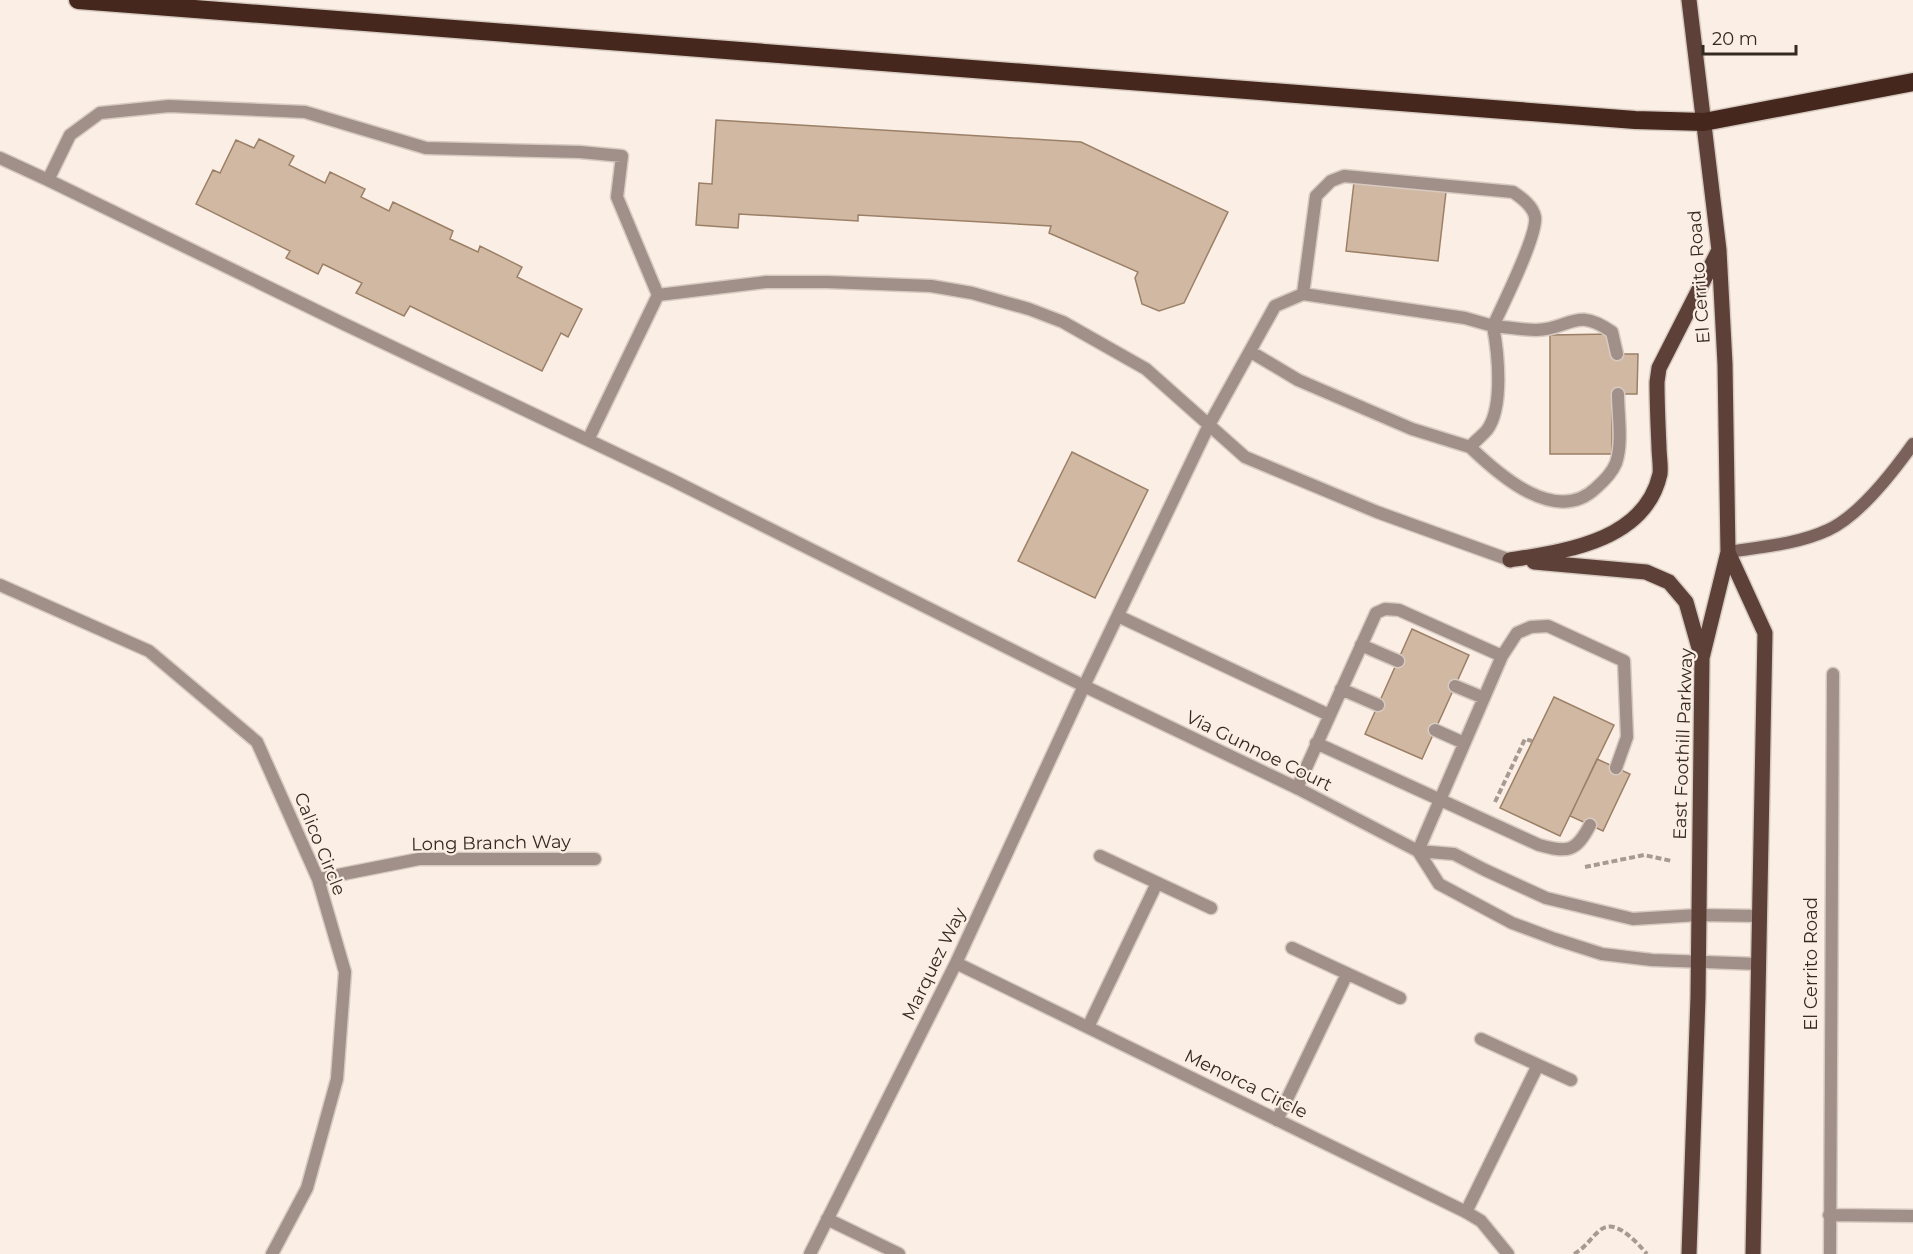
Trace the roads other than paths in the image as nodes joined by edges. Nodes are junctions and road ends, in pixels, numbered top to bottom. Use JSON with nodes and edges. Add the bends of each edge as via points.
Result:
{"nodes":[{"id":1,"x":78,"y":0,"type":"edge"},
{"id":2,"x":1689,"y":0,"type":"edge"},
{"id":3,"x":1913,"y":82,"type":"edge"},
{"id":4,"x":1704,"y":122,"type":"junction"},
{"id":5,"x":0,"y":158,"type":"edge"},
{"id":6,"x":48,"y":180,"type":"junction"},
{"id":7,"x":1719,"y":250,"type":"junction"},
{"id":8,"x":1303,"y":294,"type":"junction"},
{"id":9,"x":658,"y":295,"type":"junction"},
{"id":10,"x":1493,"y":326,"type":"junction"},
{"id":11,"x":1251,"y":352,"type":"junction"},
{"id":12,"x":1617,"y":354,"type":"dead end"},
{"id":13,"x":1618,"y":394,"type":"dead end"},
{"id":14,"x":1209,"y":425,"type":"junction"},
{"id":15,"x":588,"y":440,"type":"junction"},
{"id":16,"x":1913,"y":444,"type":"edge"},
{"id":17,"x":1470,"y":447,"type":"junction"},
{"id":18,"x":1728,"y":552,"type":"junction"},
{"id":19,"x":1510,"y":560,"type":"junction"},
{"id":20,"x":0,"y":585,"type":"edge"},
{"id":21,"x":1118,"y":616,"type":"junction"},
{"id":22,"x":1361,"y":645,"type":"junction"},
{"id":23,"x":1502,"y":656,"type":"junction"},
{"id":24,"x":1702,"y":658,"type":"junction"},
{"id":25,"x":1398,"y":661,"type":"dead end"},
{"id":26,"x":1833,"y":674,"type":"dead end"},
{"id":27,"x":1084,"y":686,"type":"junction"},
{"id":28,"x":1455,"y":686,"type":"dead end"},
{"id":29,"x":1341,"y":689,"type":"junction"},
{"id":30,"x":1484,"y":698,"type":"junction"},
{"id":31,"x":1378,"y":705,"type":"dead end"},
{"id":32,"x":1329,"y":715,"type":"junction"},
{"id":33,"x":1435,"y":730,"type":"dead end"},
{"id":34,"x":1316,"y":743,"type":"junction"},
{"id":35,"x":1464,"y":743,"type":"junction"},
{"id":36,"x":1616,"y":768,"type":"dead end"},
{"id":37,"x":1297,"y":788,"type":"junction"},
{"id":38,"x":1440,"y":799,"type":"junction"},
{"id":39,"x":1590,"y":825,"type":"dead end"},
{"id":40,"x":1418,"y":851,"type":"junction"},
{"id":41,"x":1100,"y":856,"type":"dead end"},
{"id":42,"x":595,"y":859,"type":"dead end"},
{"id":43,"x":318,"y":879,"type":"junction"},
{"id":44,"x":1156,"y":883,"type":"junction"},
{"id":45,"x":1211,"y":908,"type":"dead end"},
{"id":46,"x":1698,"y":915,"type":"junction"},
{"id":47,"x":1760,"y":916,"type":"junction"},
{"id":48,"x":1292,"y":948,"type":"dead end"},
{"id":49,"x":1698,"y":961,"type":"junction"},
{"id":50,"x":956,"y":963,"type":"junction"},
{"id":51,"x":1759,"y":964,"type":"junction"},
{"id":52,"x":1347,"y":974,"type":"junction"},
{"id":53,"x":1400,"y":998,"type":"dead end"},
{"id":54,"x":1088,"y":1027,"type":"junction"},
{"id":55,"x":1481,"y":1039,"type":"dead end"},
{"id":56,"x":1538,"y":1065,"type":"junction"},
{"id":57,"x":1571,"y":1080,"type":"dead end"},
{"id":58,"x":1277,"y":1120,"type":"junction"},
{"id":59,"x":1466,"y":1212,"type":"junction"},
{"id":60,"x":1829,"y":1215,"type":"junction"},
{"id":61,"x":1913,"y":1216,"type":"edge"},
{"id":62,"x":827,"y":1219,"type":"junction"},
{"id":63,"x":272,"y":1254,"type":"edge"},
{"id":64,"x":810,"y":1254,"type":"edge"},
{"id":65,"x":899,"y":1254,"type":"edge"},
{"id":66,"x":1508,"y":1254,"type":"edge"},
{"id":67,"x":1689,"y":1254,"type":"edge"},
{"id":68,"x":1753,"y":1254,"type":"edge"},
{"id":69,"x":1830,"y":1254,"type":"edge"}],
"edges":[{"from":1,"to":4,"type":"highway","via":[[1635,120]]},
{"from":2,"to":4,"type":"main road","name":"El Cerrito Road"},
{"from":3,"to":4,"type":"highway"},
{"from":4,"to":7,"type":"main road","name":"El Cerrito Road"},
{"from":5,"to":6,"type":"street","name":"Via Gunnoe Court"},
{"from":6,"to":9,"type":"street","via":[[70,135],[100,113],[169,106],[305,112],[426,148],[622,156],[617,197]]},
{"from":6,"to":15,"type":"street","name":"Via Gunnoe Court"},
{"from":7,"to":18,"type":"main road","name":"El Cerrito Road"},
{"from":7,"to":19,"type":"main road","via":[[1659,368],[1660,473],[1650,500],[1629,523],[1605,538],[1558,552]]},
{"from":8,"to":10,"type":"street","via":[[1466,318]]},
{"from":8,"to":10,"type":"street","via":[[1316,196],[1331,181],[1344,176],[1514,192],[1526,201],[1535,217],[1532,235]]},
{"from":8,"to":11,"type":"street","name":"Marquez Way","via":[[1275,306]]},
{"from":9,"to":14,"type":"street","via":[[765,282],[931,286],[972,293],[1029,309],[1073,328],[1146,369]]},
{"from":9,"to":15,"type":"street"},
{"from":10,"to":12,"type":"street","via":[[1536,330],[1585,319],[1612,332]]},
{"from":10,"to":17,"type":"street","via":[[1498,354],[1497,402],[1488,428]]},
{"from":11,"to":14,"type":"street","name":"Marquez Way"},
{"from":11,"to":17,"type":"street","via":[[1298,380],[1412,429]]},
{"from":13,"to":17,"type":"street","via":[[1616,463],[1599,486],[1576,500],[1559,502],[1523,489],[1496,472]]},
{"from":14,"to":19,"type":"street","via":[[1245,457],[1377,512]]},
{"from":14,"to":21,"type":"street","name":"Marquez Way"},
{"from":15,"to":27,"type":"street","name":"Via Gunnoe Court"},
{"from":16,"to":18,"type":"main road","via":[[1880,487],[1829,530]]},
{"from":18,"to":24,"type":"main road","name":"East Foothill Parkway"},
{"from":18,"to":47,"type":"main road","via":[[1765,633]]},
{"from":19,"to":24,"type":"main road","via":[[1646,572],[1669,582],[1686,602]]},
{"from":20,"to":43,"type":"street","name":"Calico Circle","via":[[149,651],[257,742]]},
{"from":21,"to":27,"type":"street","name":"Marquez Way"},
{"from":21,"to":32,"type":"street"},
{"from":22,"to":23,"type":"street","via":[[1376,613],[1399,610]]},
{"from":22,"to":25,"type":"street"},
{"from":22,"to":29,"type":"street"},
{"from":23,"to":30,"type":"street"},
{"from":23,"to":36,"type":"street","via":[[1517,633],[1548,626],[1624,661],[1628,737]]},
{"from":24,"to":46,"type":"main road","name":"East Foothill Parkway"},
{"from":26,"to":60,"type":"street","name":"El Cerrito Road"},
{"from":27,"to":37,"type":"street","name":"Via Gunnoe Court"},
{"from":27,"to":50,"type":"street","name":"Marquez Way"},
{"from":28,"to":30,"type":"street"},
{"from":29,"to":31,"type":"street"},
{"from":29,"to":32,"type":"street"},
{"from":30,"to":35,"type":"street"},
{"from":32,"to":34,"type":"street"},
{"from":33,"to":35,"type":"street"},
{"from":34,"to":37,"type":"street"},
{"from":34,"to":38,"type":"street"},
{"from":35,"to":38,"type":"street"},
{"from":37,"to":40,"type":"street","name":"Via Gunnoe Court"},
{"from":38,"to":39,"type":"street","via":[[1557,850],[1571,849]]},
{"from":38,"to":40,"type":"street"},
{"from":40,"to":46,"type":"street","name":"Via Gunnoe Court","via":[[1454,854],[1546,898],[1633,919]]},
{"from":40,"to":49,"type":"street","via":[[1439,884],[1512,923],[1602,954]]},
{"from":41,"to":44,"type":"street"},
{"from":42,"to":43,"type":"street","name":"Long Branch Way","via":[[419,859]]},
{"from":43,"to":63,"type":"street","name":"Calico Circle","via":[[345,972],[337,1079],[307,1188]]},
{"from":44,"to":45,"type":"street"},
{"from":44,"to":54,"type":"street"},
{"from":46,"to":47,"type":"street","name":"Via Gunnoe Court"},
{"from":46,"to":49,"type":"main road","name":"East Foothill Parkway"},
{"from":47,"to":51,"type":"main road"},
{"from":48,"to":52,"type":"street"},
{"from":49,"to":51,"type":"street"},
{"from":49,"to":67,"type":"main road","name":"East Foothill Parkway"},
{"from":50,"to":54,"type":"street","name":"Menorca Circle"},
{"from":50,"to":62,"type":"street","name":"Marquez Way"},
{"from":51,"to":68,"type":"main road"},
{"from":52,"to":53,"type":"street"},
{"from":52,"to":58,"type":"street"},
{"from":54,"to":58,"type":"street","name":"Menorca Circle"},
{"from":55,"to":56,"type":"street"},
{"from":56,"to":57,"type":"street"},
{"from":56,"to":59,"type":"street"},
{"from":58,"to":59,"type":"street","name":"Menorca Circle"},
{"from":59,"to":66,"type":"street","name":"Menorca Circle","via":[[1481,1221]]},
{"from":60,"to":61,"type":"street"},
{"from":60,"to":69,"type":"street","name":"El Cerrito Road"},
{"from":62,"to":64,"type":"street","name":"Marquez Way"},
{"from":62,"to":65,"type":"street"}]}
